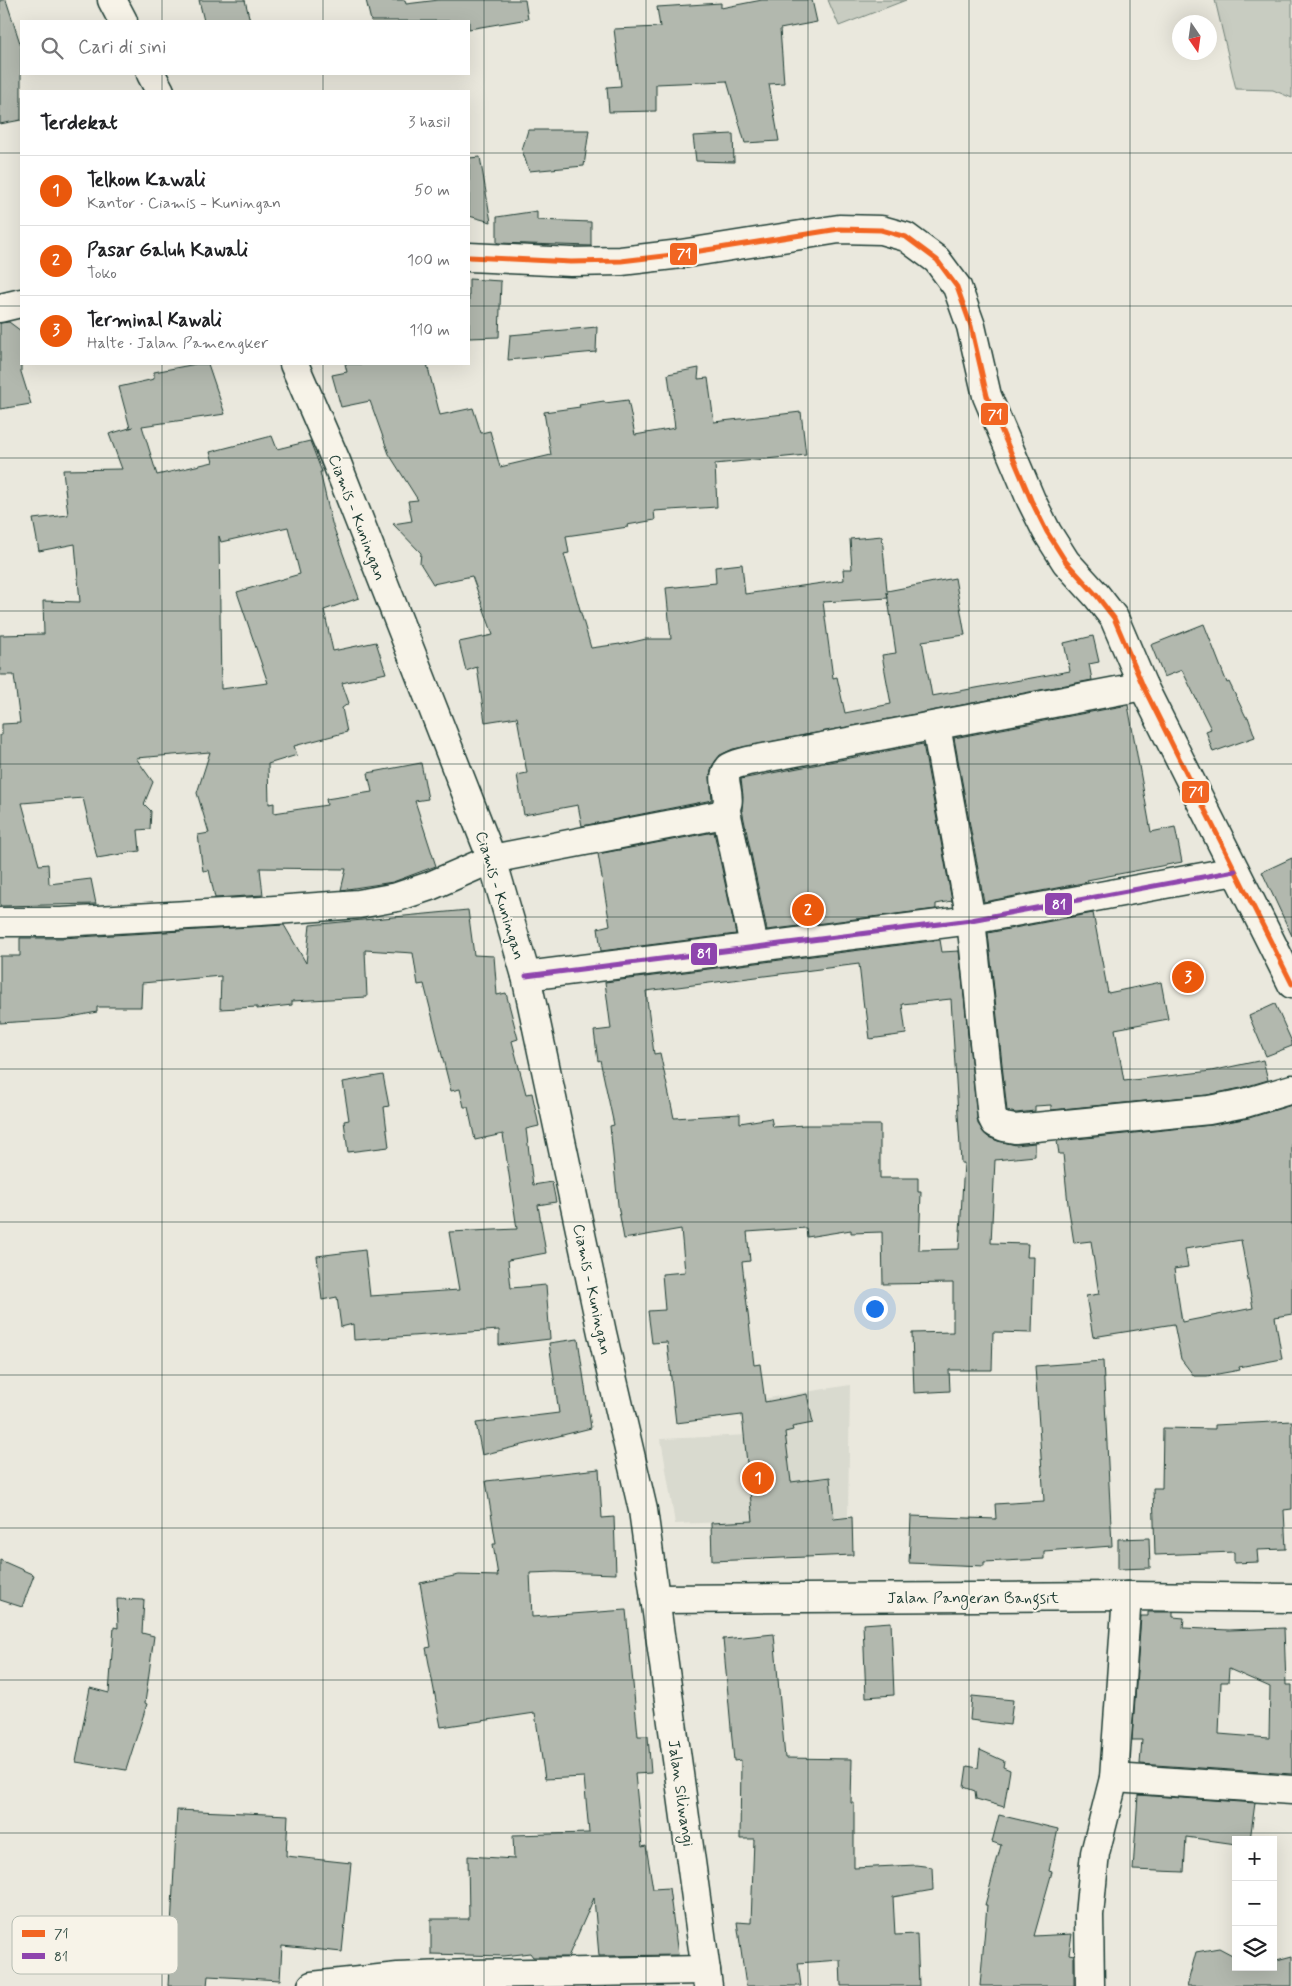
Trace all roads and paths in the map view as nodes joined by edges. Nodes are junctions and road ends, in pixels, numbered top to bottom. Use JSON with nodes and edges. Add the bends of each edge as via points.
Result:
{"nodes":[{"id":1,"x":112,"y":0,"type":"edge"},
{"id":2,"x":123,"y":20,"type":"edge"},
{"id":3,"x":152,"y":75,"type":"edge"},
{"id":4,"x":159,"y":90,"type":"edge"},
{"id":5,"x":470,"y":257,"type":"edge"},
{"id":6,"x":20,"y":303,"type":"edge"},
{"id":7,"x":0,"y":308,"type":"edge"},
{"id":8,"x":294,"y":365,"type":"edge"},
{"id":9,"x":1143,"y":686,"type":"junction"},
{"id":10,"x":936,"y":726,"type":"junction"},
{"id":11,"x":726,"y":811,"type":"junction"},
{"id":12,"x":492,"y":859,"type":"junction"},
{"id":13,"x":1235,"y":871,"type":"junction"},
{"id":14,"x":971,"y":920,"type":"junction"},
{"id":15,"x":0,"y":922,"type":"edge"},
{"id":16,"x":754,"y":946,"type":"junction"},
{"id":17,"x":526,"y":976,"type":"junction"},
{"id":18,"x":1292,"y":984,"type":"edge"},
{"id":19,"x":1292,"y":1089,"type":"edge"},
{"id":20,"x":1127,"y":1596,"type":"junction"},
{"id":21,"x":1292,"y":1598,"type":"edge"},
{"id":22,"x":654,"y":1599,"type":"junction"},
{"id":23,"x":1114,"y":1778,"type":"junction"},
{"id":24,"x":1292,"y":1790,"type":"edge"},
{"id":25,"x":707,"y":1978,"type":"edge"},
{"id":26,"x":342,"y":1984,"type":"edge"},
{"id":27,"x":312,"y":1986,"type":"edge"},
{"id":28,"x":1090,"y":1986,"type":"edge"}],
"edges":[{"from":1,"to":2,"type":"main road"},
{"from":3,"to":4,"type":"main road"},
{"from":5,"to":9,"type":"main road","via":[[621,261],[839,229],[881,230],[906,237],[937,260],[957,288],[971,326],[988,396],[1031,500],[1066,562],[1114,618]]},
{"from":6,"to":7,"type":"main road"},
{"from":8,"to":12,"type":"main road","name":"Ciamis - Kuningan","via":[[340,470]]},
{"from":9,"to":10,"type":"main road"},
{"from":9,"to":13,"type":"main road"},
{"from":10,"to":11,"type":"main road","via":[[733,766],[725,777]]},
{"from":10,"to":14,"type":"main road"},
{"from":11,"to":12,"type":"main road","via":[[711,818]]},
{"from":11,"to":16,"type":"main road"},
{"from":12,"to":15,"type":"main road","via":[[430,886],[359,904],[262,912]]},
{"from":12,"to":17,"type":"main road","name":"Ciamis - Kuningan"},
{"from":13,"to":14,"type":"main road"},
{"from":13,"to":18,"type":"main road"},
{"from":14,"to":16,"type":"main road"},
{"from":14,"to":19,"type":"main road","via":[[995,1124],[1015,1128],[1209,1110]]},
{"from":16,"to":17,"type":"main road"},
{"from":17,"to":22,"type":"main road","name":"Ciamis - Kuningan","via":[[643,1510]]},
{"from":20,"to":21,"type":"main road","name":"Jalan Pangeran Bangsit"},
{"from":20,"to":22,"type":"main road","name":"Jalan Pangeran Bangsit"},
{"from":20,"to":23,"type":"main road"},
{"from":22,"to":25,"type":"main road","name":"Jalan Siliwangi"},
{"from":23,"to":24,"type":"main road"},
{"from":23,"to":28,"type":"main road","via":[[1095,1853],[1089,1915]]},
{"from":25,"to":26,"type":"main road","via":[[470,1974]]},
{"from":26,"to":27,"type":"main road"}]}
